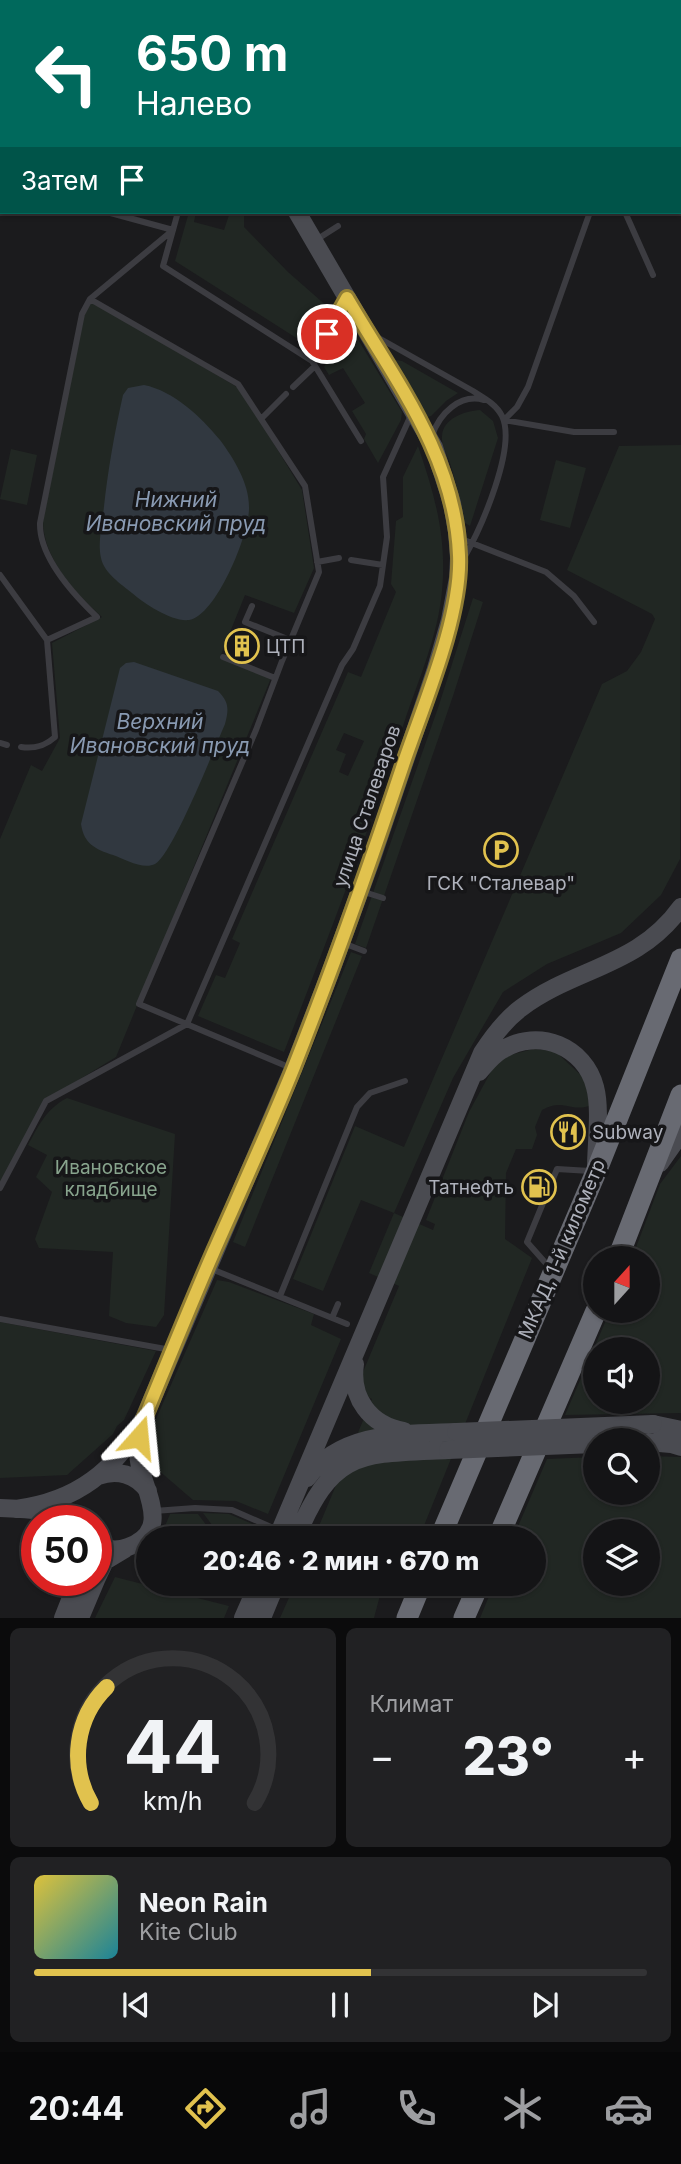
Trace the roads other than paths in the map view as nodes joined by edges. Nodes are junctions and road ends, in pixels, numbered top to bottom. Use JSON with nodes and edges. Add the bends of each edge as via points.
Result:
{"nodes":[{"id":1,"x":114,"y":214,"type":"edge"},
{"id":2,"x":177,"y":214,"type":"edge"},
{"id":3,"x":298,"y":214,"type":"edge"},
{"id":4,"x":589,"y":214,"type":"edge"},
{"id":5,"x":626,"y":214,"type":"edge"},
{"id":6,"x":338,"y":226,"type":"dead end"},
{"id":7,"x":173,"y":230,"type":"junction"},
{"id":8,"x":313,"y":242,"type":"junction"},
{"id":9,"x":653,"y":275,"type":"dead end"},
{"id":10,"x":347,"y":298,"type":"junction"},
{"id":11,"x":90,"y":299,"type":"junction"},
{"id":12,"x":367,"y":332,"type":"junction"},
{"id":13,"x":314,"y":363,"type":"junction"},
{"id":14,"x":293,"y":387,"type":"dead end"},
{"id":15,"x":286,"y":394,"type":"dead end"},
{"id":16,"x":489,"y":401,"type":"junction"},
{"id":17,"x":414,"y":409,"type":"junction"},
{"id":18,"x":261,"y":419,"type":"junction"},
{"id":19,"x":504,"y":420,"type":"junction"},
{"id":20,"x":614,"y":432,"type":"dead end"},
{"id":21,"x":431,"y":440,"type":"junction"},
{"id":22,"x":361,"y":441,"type":"dead end"},
{"id":23,"x":465,"y":540,"type":"junction"},
{"id":24,"x":339,"y":558,"type":"dead end"},
{"id":25,"x":351,"y":560,"type":"dead end"},
{"id":26,"x":317,"y":562,"type":"junction"},
{"id":27,"x":383,"y":565,"type":"junction"},
{"id":28,"x":0,"y":575,"type":"edge"},
{"id":29,"x":252,"y":606,"type":"dead end"},
{"id":30,"x":594,"y":622,"type":"dead end"},
{"id":31,"x":47,"y":640,"type":"junction"},
{"id":32,"x":290,"y":640,"type":"junction"},
{"id":33,"x":223,"y":657,"type":"dead end"},
{"id":34,"x":275,"y":678,"type":"junction"},
{"id":35,"x":22,"y":747,"type":"dead end"},
{"id":36,"x":360,"y":891,"type":"junction"},
{"id":37,"x":383,"y":898,"type":"dead end"},
{"id":38,"x":681,"y":907,"type":"edge"},
{"id":39,"x":341,"y":943,"type":"junction"},
{"id":40,"x":364,"y":951,"type":"dead end"},
{"id":41,"x":681,"y":958,"type":"edge"},
{"id":42,"x":187,"y":1024,"type":"junction"},
{"id":43,"x":293,"y":1069,"type":"junction"},
{"id":44,"x":405,"y":1081,"type":"dead end"},
{"id":45,"x":681,"y":1095,"type":"edge"},
{"id":46,"x":53,"y":1097,"type":"junction"},
{"id":47,"x":462,"y":1099,"type":"junction"},
{"id":48,"x":62,"y":1100,"type":"dead end"},
{"id":49,"x":681,"y":1133,"type":"edge"},
{"id":50,"x":596,"y":1172,"type":"junction"},
{"id":51,"x":649,"y":1177,"type":"junction"},
{"id":52,"x":0,"y":1188,"type":"edge"},
{"id":53,"x":623,"y":1246,"type":"edge"},
{"id":54,"x":207,"y":1267,"type":"junction"},
{"id":55,"x":552,"y":1271,"type":"junction"},
{"id":56,"x":280,"y":1296,"type":"junction"},
{"id":57,"x":338,"y":1304,"type":"dead end"},
{"id":58,"x":332,"y":1318,"type":"junction"},
{"id":59,"x":0,"y":1320,"type":"edge"},
{"id":60,"x":591,"y":1323,"type":"edge"},
{"id":61,"x":347,"y":1324,"type":"dead end"},
{"id":62,"x":362,"y":1338,"type":"junction"},
{"id":63,"x":173,"y":1350,"type":"junction"},
{"id":64,"x":144,"y":1419,"type":"junction"},
{"id":65,"x":681,"y":1423,"type":"edge"},
{"id":66,"x":653,"y":1424,"type":"junction"},
{"id":67,"x":681,"y":1430,"type":"edge"},
{"id":68,"x":425,"y":1433,"type":"junction"},
{"id":69,"x":660,"y":1444,"type":"edge"},
{"id":70,"x":583,"y":1445,"type":"edge"},
{"id":71,"x":681,"y":1447,"type":"edge"},
{"id":72,"x":93,"y":1480,"type":"junction"},
{"id":73,"x":152,"y":1502,"type":"junction"},
{"id":74,"x":78,"y":1505,"type":"edge"},
{"id":75,"x":8,"y":1508,"type":"edge"},
{"id":76,"x":290,"y":1508,"type":"junction"},
{"id":77,"x":261,"y":1526,"type":"edge"},
{"id":78,"x":278,"y":1526,"type":"edge"},
{"id":79,"x":301,"y":1526,"type":"edge"},
{"id":80,"x":445,"y":1526,"type":"edge"},
{"id":81,"x":503,"y":1526,"type":"edge"},
{"id":82,"x":131,"y":1546,"type":"junction"},
{"id":83,"x":112,"y":1549,"type":"edge"},
{"id":84,"x":112,"y":1555,"type":"edge"},
{"id":85,"x":71,"y":1596,"type":"edge"},
{"id":86,"x":89,"y":1596,"type":"edge"},
{"id":87,"x":253,"y":1596,"type":"edge"},
{"id":88,"x":271,"y":1596,"type":"edge"},
{"id":89,"x":416,"y":1596,"type":"edge"},
{"id":90,"x":474,"y":1596,"type":"edge"},
{"id":91,"x":62,"y":1618,"type":"edge"},
{"id":92,"x":80,"y":1618,"type":"edge"},
{"id":93,"x":243,"y":1618,"type":"edge"},
{"id":94,"x":262,"y":1618,"type":"edge"},
{"id":95,"x":407,"y":1618,"type":"edge"},
{"id":96,"x":464,"y":1618,"type":"edge"}],
"edges":[{"from":1,"to":7,"type":"lane"},
{"from":2,"to":7,"type":"lane"},
{"from":3,"to":8,"type":"main road","name":"улица Сталеваров"},
{"from":4,"to":19,"type":"lane","via":[[528,387]]},
{"from":5,"to":9,"type":"lane"},
{"from":6,"to":8,"type":"lane"},
{"from":7,"to":11,"type":"lane"},
{"from":7,"to":13,"type":"lane","via":[[163,266]]},
{"from":8,"to":10,"type":"main road","name":"улица Сталеваров"},
{"from":10,"to":12,"type":"main road","name":"улица Сталеваров"},
{"from":10,"to":13,"type":"lane"},
{"from":11,"to":18,"type":"lane","via":[[238,384]]},
{"from":11,"to":31,"type":"lane","via":[[82,314],[40,534],[48,556],[77,598],[97,617]]},
{"from":12,"to":16,"type":"lane"},
{"from":12,"to":17,"type":"main road","name":"улица Сталеваров"},
{"from":13,"to":14,"type":"lane"},
{"from":13,"to":22,"type":"lane"},
{"from":15,"to":18,"type":"lane"},
{"from":16,"to":19,"type":"lane"},
{"from":16,"to":21,"type":"lane","via":[[460,401],[440,419]]},
{"from":17,"to":21,"type":"main road","name":"улица Сталеваров"},
{"from":17,"to":27,"type":"lane","via":[[383,477],[387,537]]},
{"from":18,"to":26,"type":"lane","via":[[305,486]]},
{"from":19,"to":20,"type":"lane","via":[[574,432]]},
{"from":19,"to":23,"type":"lane","via":[[504,455],[480,527]]},
{"from":21,"to":23,"type":"main road","name":"улица Сталеваров"},
{"from":23,"to":30,"type":"lane","via":[[547,572]]},
{"from":23,"to":36,"type":"main road","name":"улица Сталеваров","via":[[435,672]]},
{"from":24,"to":26,"type":"lane"},
{"from":25,"to":27,"type":"lane"},
{"from":26,"to":32,"type":"lane","via":[[318,572]]},
{"from":27,"to":42,"type":"lane","via":[[380,586]]},
{"from":28,"to":31,"type":"lane"},
{"from":29,"to":32,"type":"lane","via":[[245,622]]},
{"from":31,"to":35,"type":"lane","via":[[55,737],[48,744]]},
{"from":32,"to":34,"type":"lane"},
{"from":33,"to":34,"type":"lane"},
{"from":34,"to":42,"type":"lane","via":[[139,1004]]},
{"from":36,"to":37,"type":"lane"},
{"from":36,"to":39,"type":"main road","name":"улица Сталеваров"},
{"from":38,"to":47,"type":"main road","via":[[638,949],[519,1009],[482,1053]]},
{"from":39,"to":40,"type":"lane"},
{"from":39,"to":43,"type":"main road","name":"улица Сталеваров"},
{"from":41,"to":50,"type":"highway","name":"МКАД, 1-й километр"},
{"from":42,"to":43,"type":"lane"},
{"from":42,"to":46,"type":"lane"},
{"from":43,"to":54,"type":"main road","name":"улица Сталеваров"},
{"from":44,"to":56,"type":"lane","via":[[370,1093],[357,1107]]},
{"from":45,"to":51,"type":"highway"},
{"from":46,"to":48,"type":"lane"},
{"from":46,"to":52,"type":"lane","via":[[46,1101]]},
{"from":47,"to":50,"type":"main road","via":[[479,1071],[502,1050],[530,1040],[559,1044],[584,1062],[596,1090]]},
{"from":47,"to":62,"type":"main road"},
{"from":49,"to":51,"type":"main road"},
{"from":50,"to":55,"type":"highway","name":"МКАД, 1-й километр"},
{"from":50,"to":55,"type":"lane","via":[[557,1169],[527,1242]]},
{"from":51,"to":53,"type":"highway"},
{"from":54,"to":56,"type":"lane"},
{"from":54,"to":63,"type":"main road","name":"улица Сталеваров"},
{"from":55,"to":80,"type":"highway","name":"МКАД, 1-й километр"},
{"from":56,"to":58,"type":"lane"},
{"from":57,"to":58,"type":"lane"},
{"from":58,"to":61,"type":"lane"},
{"from":59,"to":63,"type":"lane"},
{"from":60,"to":81,"type":"highway"},
{"from":62,"to":68,"type":"main road","via":[[354,1371],[363,1407],[381,1424]]},
{"from":62,"to":76,"type":"main road"},
{"from":63,"to":64,"type":"main road","name":"улица Сталеваров"},
{"from":64,"to":72,"type":"main road","via":[[121,1455]]},
{"from":64,"to":73,"type":"main road","via":[[138,1455]]},
{"from":65,"to":66,"type":"main road"},
{"from":66,"to":67,"type":"main road"},
{"from":66,"to":68,"type":"main road","bridge":true},
{"from":68,"to":76,"type":"main road","via":[[361,1440],[333,1453],[310,1474]]},
{"from":69,"to":71,"type":"main road"},
{"from":70,"to":79,"type":"main road","bridge":true,"via":[[365,1456],[324,1485]]},
{"from":72,"to":73,"type":"main road","via":[[106,1473],[127,1474],[136,1478]]},
{"from":72,"to":74,"type":"main road"},
{"from":72,"to":75,"type":"main road","via":[[51,1502]]},
{"from":73,"to":77,"type":"lane","via":[[176,1508],[232,1510]]},
{"from":73,"to":82,"type":"main road","via":[[147,1532]]},
{"from":76,"to":78,"type":"main road"},
{"from":82,"to":83,"type":"main road"},
{"from":82,"to":84,"type":"main road"},
{"from":85,"to":91,"type":"main road"},
{"from":86,"to":92,"type":"main road"},
{"from":87,"to":93,"type":"main road"},
{"from":88,"to":94,"type":"main road"},
{"from":89,"to":95,"type":"highway"},
{"from":90,"to":96,"type":"highway"}]}
